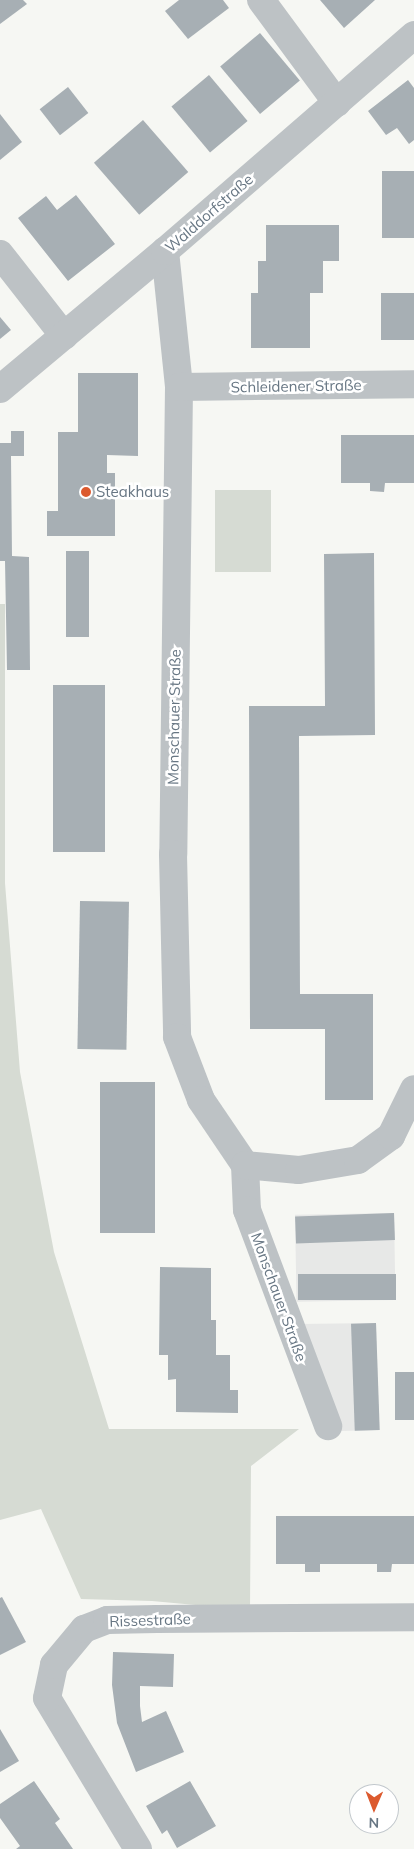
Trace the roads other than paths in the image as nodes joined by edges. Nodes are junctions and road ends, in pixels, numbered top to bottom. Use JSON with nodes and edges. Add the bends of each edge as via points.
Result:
{"nodes":[{"id":1,"x":260,"y":0,"type":"edge"},
{"id":2,"x":414,"y":35,"type":"edge"},
{"id":3,"x":337,"y":102,"type":"junction"},
{"id":4,"x":165,"y":252,"type":"junction"},
{"id":5,"x":0,"y":254,"type":"edge"},
{"id":6,"x":64,"y":336,"type":"junction"},
{"id":7,"x":414,"y":384,"type":"edge"},
{"id":8,"x":179,"y":387,"type":"junction"},
{"id":9,"x":0,"y":389,"type":"edge"},
{"id":10,"x":414,"y":1089,"type":"edge"},
{"id":11,"x":245,"y":1165,"type":"junction"},
{"id":12,"x":328,"y":1426,"type":"dead end"},
{"id":13,"x":414,"y":1617,"type":"edge"},
{"id":14,"x":138,"y":1849,"type":"edge"}],
"edges":[{"from":1,"to":3,"type":"street"},
{"from":2,"to":3,"type":"street","name":"Walddorfstraße"},
{"from":3,"to":4,"type":"street","name":"Walddorfstraße"},
{"from":4,"to":6,"type":"street","name":"Walddorfstraße"},
{"from":4,"to":8,"type":"street","name":"Monschauer Straße"},
{"from":5,"to":6,"type":"street"},
{"from":6,"to":9,"type":"street","name":"Walddorfstraße"},
{"from":7,"to":8,"type":"street","name":"Schleidener Straße"},
{"from":8,"to":11,"type":"street","name":"Monschauer Straße","via":[[173,854],[177,1037],[201,1100]]},
{"from":10,"to":11,"type":"street","via":[[391,1136],[358,1160],[299,1170]]},
{"from":11,"to":12,"type":"street","name":"Monschauer Straße","via":[[246,1210]]},
{"from":13,"to":14,"type":"street","name":"Rissestraße","via":[[157,1618],[107,1620],[84,1629],[54,1666],[47,1698]]}]}
